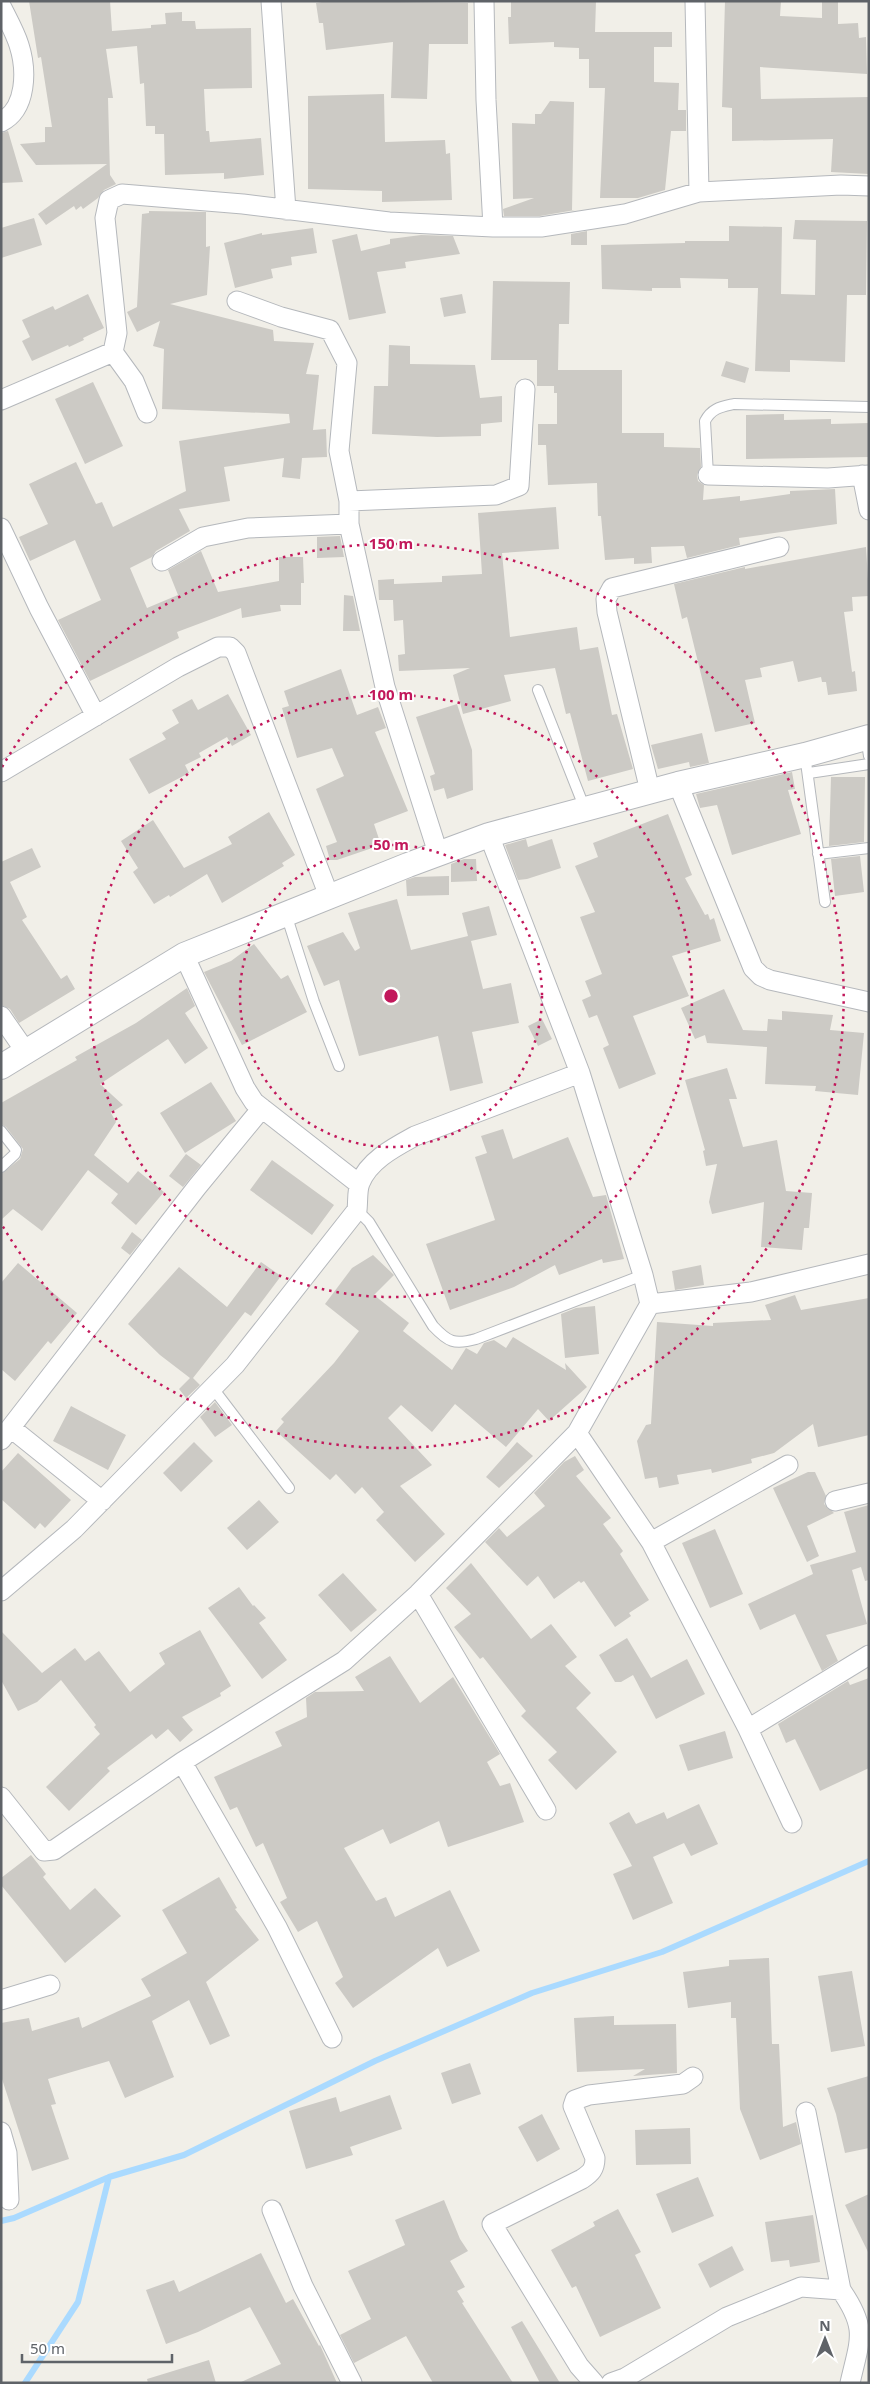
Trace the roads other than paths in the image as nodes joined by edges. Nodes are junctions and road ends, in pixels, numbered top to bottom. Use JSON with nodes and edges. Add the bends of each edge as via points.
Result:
{"nodes":[{"id":1,"x":270,"y":1,"type":"edge"},
{"id":2,"x":484,"y":1,"type":"edge"},
{"id":3,"x":695,"y":1,"type":"edge"},
{"id":4,"x":1,"y":6,"type":"edge"},
{"id":5,"x":1,"y":122,"type":"edge"},
{"id":6,"x":869,"y":186,"type":"edge"},
{"id":7,"x":698,"y":192,"type":"junction"},
{"id":8,"x":286,"y":210,"type":"junction"},
{"id":9,"x":493,"y":227,"type":"junction"},
{"id":10,"x":237,"y":301,"type":"dead end"},
{"id":11,"x":113,"y":352,"type":"junction"},
{"id":12,"x":525,"y":390,"type":"dead end"},
{"id":13,"x":1,"y":400,"type":"edge"},
{"id":14,"x":869,"y":407,"type":"edge"},
{"id":15,"x":147,"y":414,"type":"dead end"},
{"id":16,"x":865,"y":475,"type":"edge"},
{"id":17,"x":708,"y":476,"type":"joint"},
{"id":18,"x":349,"y":501,"type":"junction"},
{"id":19,"x":869,"y":510,"type":"edge"},
{"id":20,"x":349,"y":524,"type":"junction"},
{"id":21,"x":2,"y":533,"type":"edge"},
{"id":22,"x":779,"y":547,"type":"dead end"},
{"id":23,"x":162,"y":561,"type":"dead end"},
{"id":24,"x":538,"y":690,"type":"dead end"},
{"id":25,"x":96,"y":716,"type":"junction"},
{"id":26,"x":868,"y":743,"type":"edge"},
{"id":27,"x":807,"y":764,"type":"junction"},
{"id":28,"x":869,"y":764,"type":"edge"},
{"id":29,"x":1,"y":772,"type":"edge"},
{"id":30,"x":678,"y":784,"type":"junction"},
{"id":31,"x":650,"y":791,"type":"junction"},
{"id":32,"x":585,"y":809,"type":"junction"},
{"id":33,"x":489,"y":835,"type":"junction"},
{"id":34,"x":869,"y":848,"type":"edge"},
{"id":35,"x":438,"y":853,"type":"junction"},
{"id":36,"x":818,"y":854,"type":"junction"},
{"id":37,"x":329,"y":896,"type":"junction"},
{"id":38,"x":824,"y":902,"type":"dead end"},
{"id":39,"x":286,"y":914,"type":"junction"},
{"id":40,"x":184,"y":955,"type":"junction"},
{"id":41,"x":869,"y":1002,"type":"edge"},
{"id":42,"x":1,"y":1016,"type":"edge"},
{"id":43,"x":26,"y":1052,"type":"junction"},
{"id":44,"x":339,"y":1066,"type":"dead end"},
{"id":45,"x":1,"y":1067,"type":"edge"},
{"id":46,"x":580,"y":1073,"type":"junction"},
{"id":47,"x":262,"y":1108,"type":"junction"},
{"id":48,"x":1,"y":1131,"type":"edge"},
{"id":49,"x":1,"y":1167,"type":"edge"},
{"id":50,"x":359,"y":1184,"type":"junction"},
{"id":51,"x":357,"y":1210,"type":"junction"},
{"id":52,"x":869,"y":1264,"type":"edge"},
{"id":53,"x":643,"y":1275,"type":"junction"},
{"id":54,"x":650,"y":1304,"type":"junction"},
{"id":55,"x":212,"y":1388,"type":"junction"},
{"id":56,"x":577,"y":1433,"type":"junction"},
{"id":57,"x":6,"y":1434,"type":"edge"},
{"id":58,"x":788,"y":1465,"type":"dead end"},
{"id":59,"x":289,"y":1488,"type":"dead end"},
{"id":60,"x":869,"y":1493,"type":"edge"},
{"id":61,"x":102,"y":1501,"type":"junction"},
{"id":62,"x":835,"y":1501,"type":"dead end"},
{"id":63,"x":651,"y":1542,"type":"junction"},
{"id":64,"x":1,"y":1590,"type":"edge"},
{"id":65,"x":418,"y":1594,"type":"junction"},
{"id":66,"x":869,"y":1656,"type":"edge"},
{"id":67,"x":748,"y":1729,"type":"junction"},
{"id":68,"x":182,"y":1762,"type":"junction"},
{"id":69,"x":1,"y":1797,"type":"edge"},
{"id":70,"x":546,"y":1810,"type":"dead end"},
{"id":71,"x":792,"y":1822,"type":"dead end"},
{"id":72,"x":50,"y":1985,"type":"dead end"},
{"id":73,"x":1,"y":2000,"type":"edge"},
{"id":74,"x":332,"y":2038,"type":"dead end"},
{"id":75,"x":692,"y":2077,"type":"dead end"},
{"id":76,"x":806,"y":2112,"type":"dead end"},
{"id":77,"x":1,"y":2132,"type":"edge"},
{"id":78,"x":10,"y":2200,"type":"dead end"},
{"id":79,"x":272,"y":2210,"type":"dead end"},
{"id":80,"x":841,"y":2290,"type":"junction"},
{"id":81,"x":352,"y":2383,"type":"edge"},
{"id":82,"x":595,"y":2383,"type":"edge"},
{"id":83,"x":611,"y":2383,"type":"edge"},
{"id":84,"x":850,"y":2383,"type":"edge"}],
"edges":[{"from":1,"to":8,"type":"street"},
{"from":2,"to":9,"type":"street"},
{"from":3,"to":7,"type":"street"},
{"from":4,"to":5,"type":"street","via":[[19,44],[22,90],[19,105]]},
{"from":6,"to":7,"type":"street"},
{"from":7,"to":9,"type":"street","via":[[625,214],[541,227]]},
{"from":8,"to":9,"type":"street","via":[[389,222]]},
{"from":8,"to":11,"type":"street","via":[[122,194],[109,200],[105,218],[116,332]]},
{"from":10,"to":18,"type":"street","via":[[330,330],[347,363],[339,451]]},
{"from":11,"to":13,"type":"street"},
{"from":11,"to":15,"type":"street","via":[[134,381]]},
{"from":12,"to":18,"type":"street","via":[[519,486],[496,495]]},
{"from":14,"to":17,"type":"lane","via":[[721,406],[709,414],[706,421]]},
{"from":16,"to":17,"type":"street","via":[[828,478]]},
{"from":16,"to":19,"type":"street"},
{"from":18,"to":20,"type":"street"},
{"from":20,"to":23,"type":"street","via":[[248,528],[203,537]]},
{"from":20,"to":35,"type":"street","via":[[385,687]]},
{"from":21,"to":25,"type":"street"},
{"from":22,"to":31,"type":"street","via":[[612,588],[606,599]]},
{"from":24,"to":32,"type":"lane"},
{"from":25,"to":29,"type":"street"},
{"from":25,"to":37,"type":"street","via":[[178,667],[218,647],[230,647],[236,653]]},
{"from":26,"to":27,"type":"street"},
{"from":27,"to":28,"type":"lane"},
{"from":27,"to":30,"type":"street"},
{"from":27,"to":36,"type":"lane"},
{"from":30,"to":31,"type":"street"},
{"from":30,"to":41,"type":"street","via":[[753,968],[770,980]]},
{"from":31,"to":32,"type":"street"},
{"from":32,"to":33,"type":"street"},
{"from":33,"to":35,"type":"street"},
{"from":33,"to":46,"type":"street"},
{"from":34,"to":36,"type":"lane"},
{"from":35,"to":37,"type":"street"},
{"from":36,"to":38,"type":"lane"},
{"from":37,"to":39,"type":"street"},
{"from":39,"to":40,"type":"street"},
{"from":39,"to":44,"type":"lane","via":[[314,1002]]},
{"from":40,"to":43,"type":"street"},
{"from":40,"to":47,"type":"street","via":[[245,1088]]},
{"from":42,"to":43,"type":"street"},
{"from":43,"to":45,"type":"street"},
{"from":46,"to":50,"type":"street","via":[[415,1136],[372,1165]]},
{"from":46,"to":53,"type":"street"},
{"from":47,"to":50,"type":"street"},
{"from":47,"to":57,"type":"street"},
{"from":48,"to":49,"type":"lane","via":[[16,1150]]},
{"from":50,"to":51,"type":"street"},
{"from":51,"to":53,"type":"lane","via":[[369,1222],[434,1326],[445,1339],[454,1342],[476,1339]]},
{"from":51,"to":55,"type":"street","via":[[235,1365]]},
{"from":52,"to":54,"type":"street","via":[[751,1292]]},
{"from":53,"to":54,"type":"street"},
{"from":54,"to":56,"type":"street"},
{"from":55,"to":59,"type":"lane"},
{"from":55,"to":61,"type":"street"},
{"from":56,"to":63,"type":"street"},
{"from":56,"to":65,"type":"street"},
{"from":57,"to":61,"type":"street"},
{"from":58,"to":63,"type":"street"},
{"from":60,"to":62,"type":"street"},
{"from":61,"to":64,"type":"street"},
{"from":63,"to":67,"type":"street"},
{"from":65,"to":68,"type":"street","via":[[344,1661]]},
{"from":65,"to":70,"type":"street"},
{"from":66,"to":67,"type":"street"},
{"from":67,"to":71,"type":"street"},
{"from":68,"to":69,"type":"street","via":[[49,1852],[44,1851]]},
{"from":68,"to":74,"type":"street","via":[[278,1927]]},
{"from":72,"to":73,"type":"street"},
{"from":75,"to":82,"type":"street","via":[[682,2084],[575,2100],[574,2106],[595,2158],[595,2166],[582,2179],[492,2224],[579,2366]]},
{"from":76,"to":80,"type":"street"},
{"from":77,"to":78,"type":"street","via":[[8,2153]]},
{"from":79,"to":81,"type":"street","via":[[303,2286]]},
{"from":80,"to":83,"type":"street","via":[[801,2287],[727,2316],[625,2378]]},
{"from":80,"to":84,"type":"street","via":[[856,2311],[861,2336]]}]}
